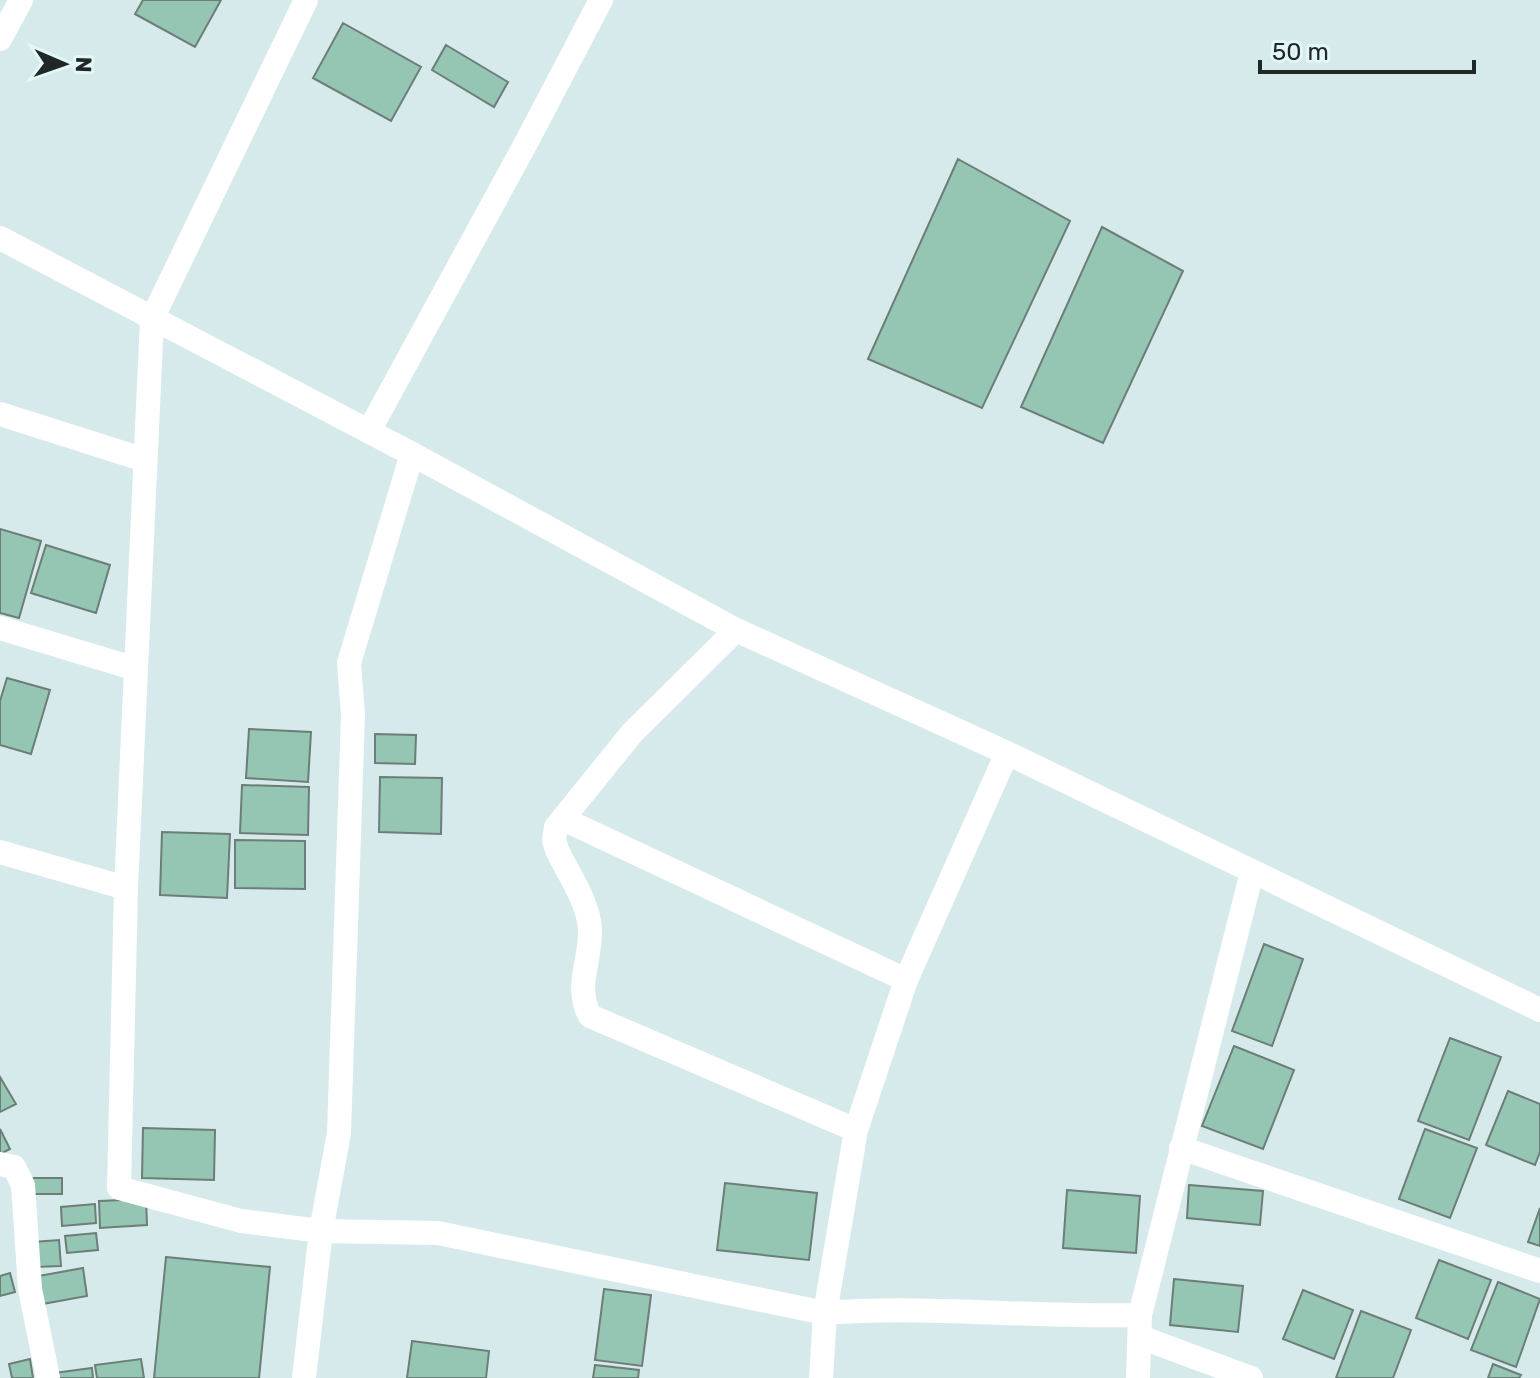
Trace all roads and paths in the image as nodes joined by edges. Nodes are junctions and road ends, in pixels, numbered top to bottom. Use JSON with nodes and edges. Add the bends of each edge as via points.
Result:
{"nodes":[{"id":1,"x":21,"y":0,"type":"edge"},
{"id":2,"x":306,"y":0,"type":"edge"},
{"id":3,"x":601,"y":0,"type":"edge"},
{"id":4,"x":0,"y":39,"type":"edge"},
{"id":5,"x":0,"y":238,"type":"edge"},
{"id":6,"x":152,"y":319,"type":"junction"},
{"id":7,"x":0,"y":414,"type":"edge"},
{"id":8,"x":369,"y":431,"type":"junction"},
{"id":9,"x":412,"y":454,"type":"junction"},
{"id":10,"x":145,"y":460,"type":"junction"},
{"id":11,"x":0,"y":628,"type":"edge"},
{"id":12,"x":736,"y":630,"type":"junction"},
{"id":13,"x":136,"y":669,"type":"junction"},
{"id":14,"x":1007,"y":753,"type":"junction"},
{"id":15,"x":563,"y":819,"type":"junction"},
{"id":16,"x":0,"y":852,"type":"edge"},
{"id":17,"x":1252,"y":872,"type":"junction"},
{"id":18,"x":126,"y":888,"type":"junction"},
{"id":19,"x":906,"y":980,"type":"junction"},
{"id":20,"x":1540,"y":1010,"type":"edge"},
{"id":21,"x":856,"y":1130,"type":"junction"},
{"id":22,"x":1181,"y":1148,"type":"junction"},
{"id":23,"x":0,"y":1164,"type":"edge"},
{"id":24,"x":321,"y":1231,"type":"junction"},
{"id":25,"x":1540,"y":1271,"type":"edge"},
{"id":26,"x":825,"y":1313,"type":"junction"},
{"id":27,"x":1140,"y":1326,"type":"junction"},
{"id":28,"x":48,"y":1378,"type":"edge"},
{"id":29,"x":304,"y":1378,"type":"edge"},
{"id":30,"x":821,"y":1378,"type":"edge"},
{"id":31,"x":1138,"y":1378,"type":"edge"},
{"id":32,"x":1251,"y":1378,"type":"edge"}],
"edges":[{"from":1,"to":4,"type":"street"},
{"from":2,"to":6,"type":"street"},
{"from":3,"to":8,"type":"street"},
{"from":5,"to":6,"type":"street"},
{"from":6,"to":8,"type":"street"},
{"from":6,"to":10,"type":"street"},
{"from":7,"to":10,"type":"street"},
{"from":8,"to":9,"type":"street"},
{"from":9,"to":12,"type":"street"},
{"from":9,"to":24,"type":"street","via":[[349,663],[353,715],[339,1133]]},
{"from":10,"to":13,"type":"street"},
{"from":11,"to":13,"type":"street"},
{"from":12,"to":14,"type":"street"},
{"from":12,"to":15,"type":"street","via":[[632,733]]},
{"from":13,"to":18,"type":"street"},
{"from":14,"to":17,"type":"street"},
{"from":14,"to":19,"type":"street"},
{"from":15,"to":19,"type":"street"},
{"from":15,"to":21,"type":"street","via":[[554,840],[588,914],[582,990],[590,1016]]},
{"from":16,"to":18,"type":"street"},
{"from":17,"to":20,"type":"street"},
{"from":17,"to":22,"type":"street"},
{"from":18,"to":24,"type":"street","via":[[119,1188],[241,1221]]},
{"from":19,"to":21,"type":"street"},
{"from":21,"to":26,"type":"street"},
{"from":22,"to":25,"type":"street"},
{"from":22,"to":27,"type":"street"},
{"from":23,"to":28,"type":"street","via":[[14,1167],[23,1185],[30,1289]]},
{"from":24,"to":26,"type":"street","via":[[438,1233]]},
{"from":24,"to":29,"type":"street"},
{"from":26,"to":27,"type":"street","via":[[871,1309]]},
{"from":26,"to":30,"type":"street"},
{"from":27,"to":31,"type":"street"},
{"from":27,"to":32,"type":"street"}]}
